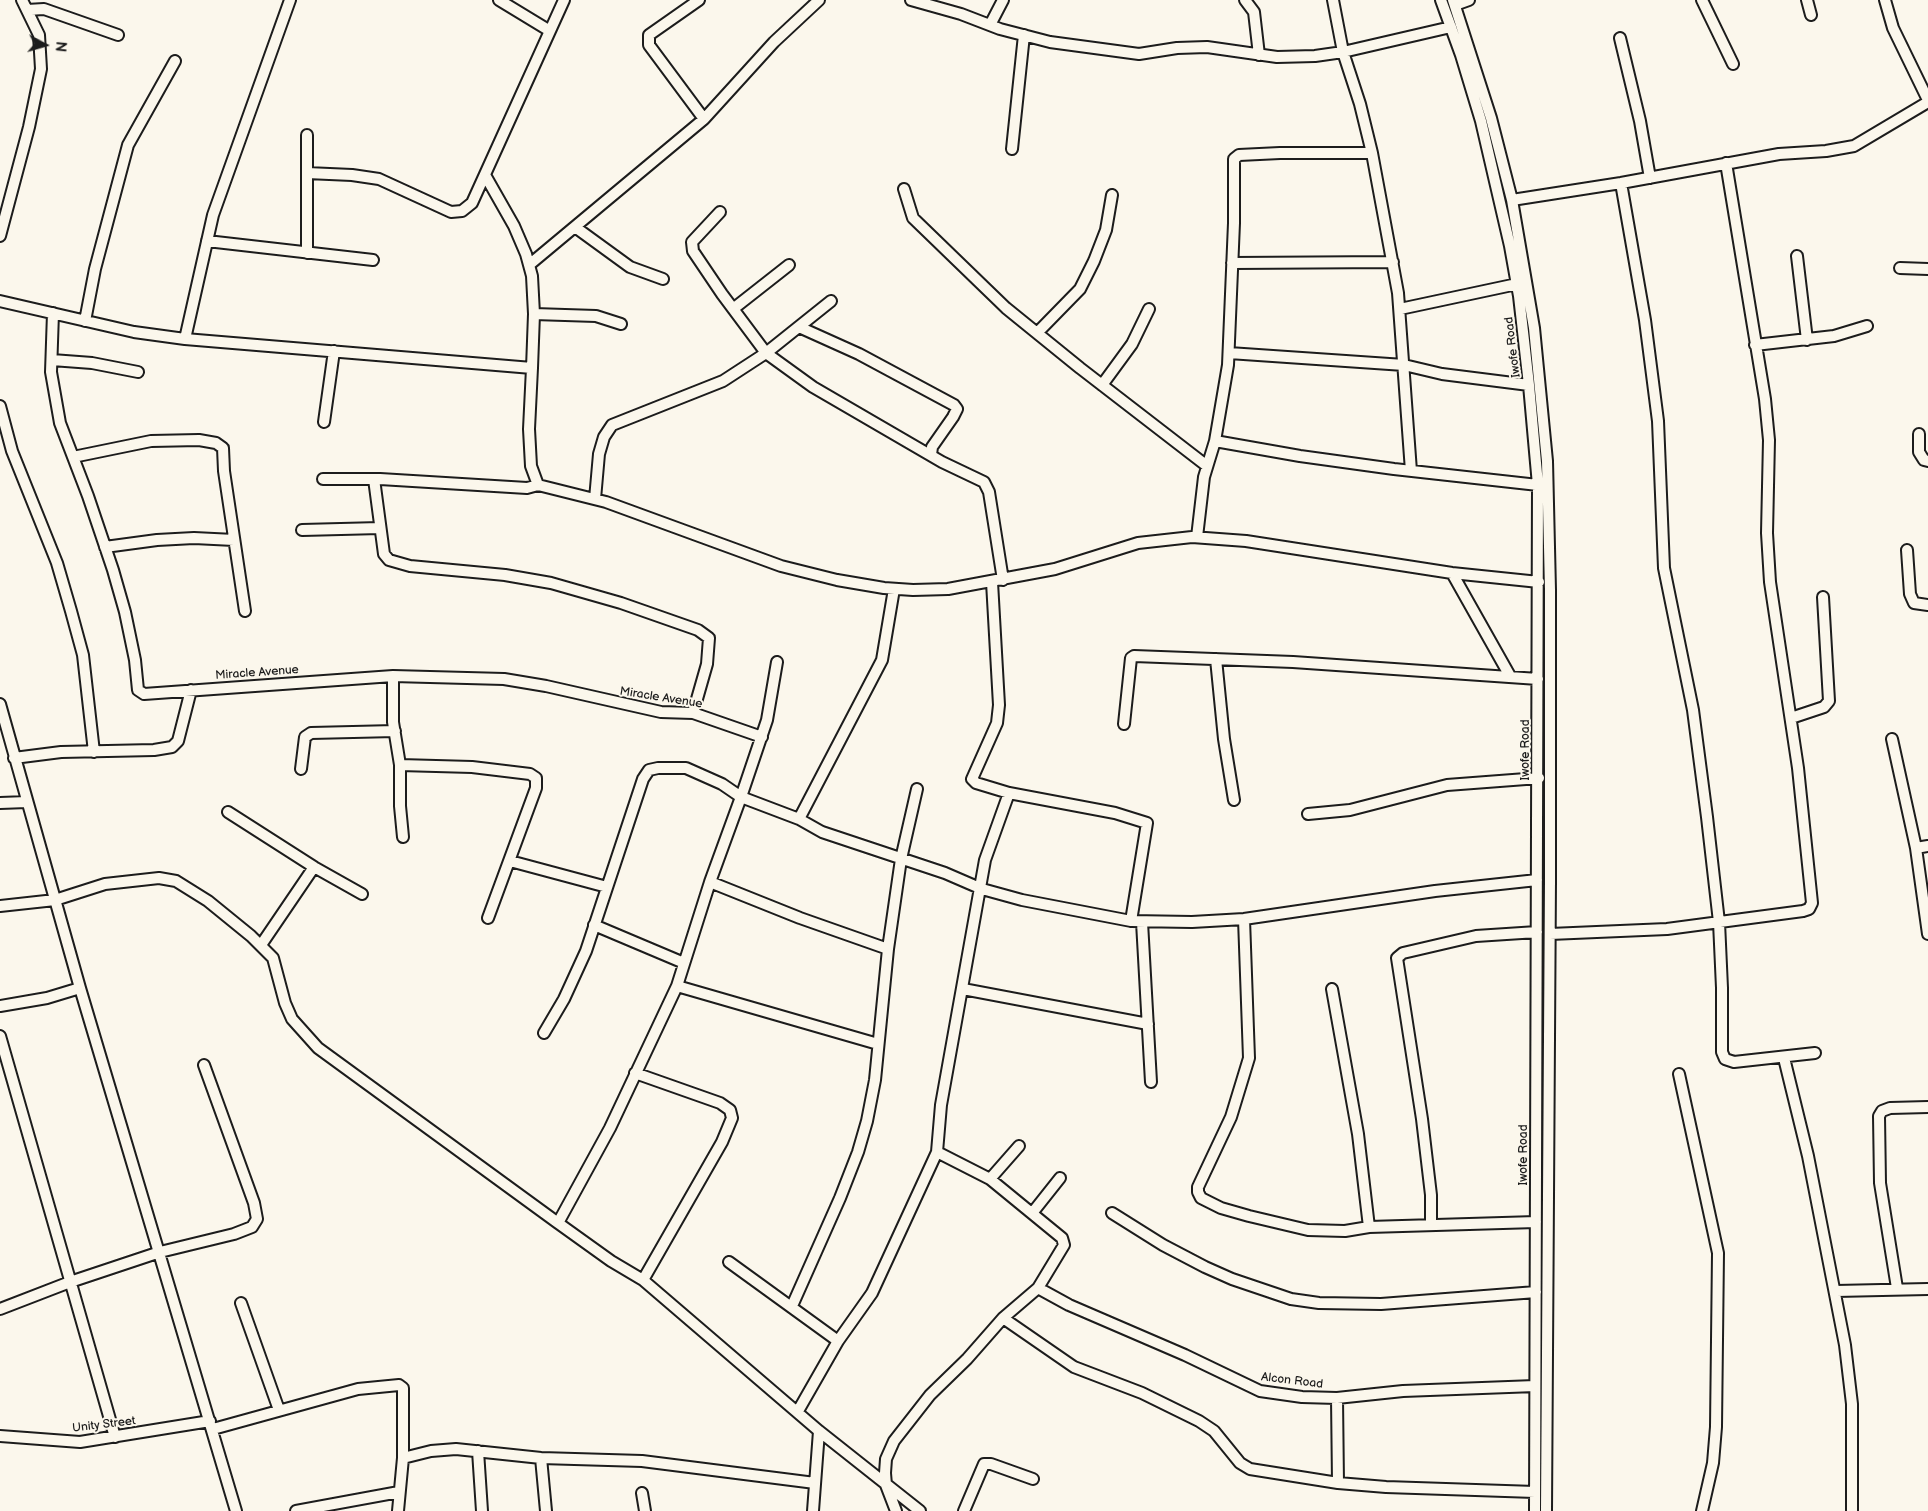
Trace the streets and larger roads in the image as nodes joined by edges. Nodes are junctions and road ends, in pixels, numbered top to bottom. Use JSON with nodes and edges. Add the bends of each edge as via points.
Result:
{"nodes":[{"id":1,"x":290,"y":0,"type":"edge"},
{"id":2,"x":499,"y":0,"type":"edge"},
{"id":3,"x":564,"y":0,"type":"edge"},
{"id":4,"x":698,"y":0,"type":"edge"},
{"id":5,"x":819,"y":0,"type":"edge"},
{"id":6,"x":911,"y":0,"type":"edge"},
{"id":7,"x":1003,"y":0,"type":"edge"},
{"id":8,"x":1245,"y":0,"type":"edge"},
{"id":9,"x":1333,"y":0,"type":"edge"},
{"id":10,"x":1441,"y":0,"type":"edge"},
{"id":11,"x":1469,"y":0,"type":"edge"},
{"id":12,"x":1702,"y":0,"type":"edge"},
{"id":13,"x":1807,"y":0,"type":"edge"},
{"id":14,"x":1885,"y":0,"type":"edge"},
{"id":15,"x":1454,"y":3,"type":"edge"},
{"id":16,"x":24,"y":5,"type":"edge"},
{"id":17,"x":1811,"y":15,"type":"dead end"},
{"id":18,"x":990,"y":26,"type":"junction"},
{"id":19,"x":1451,"y":27,"type":"junction"},
{"id":20,"x":550,"y":32,"type":"junction"},
{"id":21,"x":118,"y":35,"type":"dead end"},
{"id":22,"x":1024,"y":36,"type":"junction"},
{"id":23,"x":1620,"y":38,"type":"dead end"},
{"id":24,"x":1343,"y":52,"type":"junction"},
{"id":25,"x":1259,"y":55,"type":"junction"},
{"id":26,"x":175,"y":61,"type":"dead end"},
{"id":27,"x":1733,"y":64,"type":"dead end"},
{"id":28,"x":1928,"y":101,"type":"edge"},
{"id":29,"x":704,"y":119,"type":"junction"},
{"id":30,"x":307,"y":135,"type":"dead end"},
{"id":31,"x":1012,"y":149,"type":"dead end"},
{"id":32,"x":1372,"y":153,"type":"junction"},
{"id":33,"x":1726,"y":163,"type":"junction"},
{"id":34,"x":307,"y":173,"type":"junction"},
{"id":35,"x":484,"y":175,"type":"junction"},
{"id":36,"x":1650,"y":178,"type":"junction"},
{"id":37,"x":1622,"y":183,"type":"junction"},
{"id":38,"x":904,"y":189,"type":"dead end"},
{"id":39,"x":1112,"y":195,"type":"dead end"},
{"id":40,"x":1512,"y":200,"type":"junction"},
{"id":41,"x":720,"y":212,"type":"dead end"},
{"id":42,"x":575,"y":227,"type":"junction"},
{"id":43,"x":0,"y":236,"type":"edge"},
{"id":44,"x":207,"y":241,"type":"junction"},
{"id":45,"x":307,"y":253,"type":"junction"},
{"id":46,"x":1797,"y":256,"type":"dead end"},
{"id":47,"x":373,"y":260,"type":"dead end"},
{"id":48,"x":1393,"y":262,"type":"junction"},
{"id":49,"x":1232,"y":263,"type":"junction"},
{"id":50,"x":529,"y":265,"type":"junction"},
{"id":51,"x":789,"y":265,"type":"dead end"},
{"id":52,"x":1900,"y":268,"type":"dead end"},
{"id":53,"x":1928,"y":268,"type":"edge"},
{"id":54,"x":664,"y":279,"type":"dead end"},
{"id":55,"x":1517,"y":284,"type":"junction"},
{"id":56,"x":0,"y":301,"type":"edge"},
{"id":57,"x":831,"y":301,"type":"dead end"},
{"id":58,"x":733,"y":309,"type":"junction"},
{"id":59,"x":1400,"y":309,"type":"junction"},
{"id":60,"x":1149,"y":310,"type":"dead end"},
{"id":61,"x":53,"y":313,"type":"junction"},
{"id":62,"x":534,"y":314,"type":"junction"},
{"id":63,"x":85,"y":321,"type":"junction"},
{"id":64,"x":621,"y":324,"type":"dead end"},
{"id":65,"x":1867,"y":326,"type":"dead end"},
{"id":66,"x":799,"y":328,"type":"junction"},
{"id":67,"x":1037,"y":333,"type":"junction"},
{"id":68,"x":185,"y":338,"type":"junction"},
{"id":69,"x":1807,"y":340,"type":"junction"},
{"id":70,"x":1755,"y":345,"type":"junction"},
{"id":71,"x":334,"y":351,"type":"junction"},
{"id":72,"x":766,"y":353,"type":"junction"},
{"id":73,"x":1229,"y":353,"type":"junction"},
{"id":74,"x":52,"y":360,"type":"junction"},
{"id":75,"x":1404,"y":365,"type":"junction"},
{"id":76,"x":532,"y":368,"type":"junction"},
{"id":77,"x":138,"y":372,"type":"dead end"},
{"id":78,"x":1102,"y":385,"type":"junction"},
{"id":79,"x":1530,"y":385,"type":"junction"},
{"id":80,"x":0,"y":406,"type":"edge"},
{"id":81,"x":1544,"y":413,"type":"junction"},
{"id":82,"x":1532,"y":415,"type":"junction"},
{"id":83,"x":324,"y":422,"type":"dead end"},
{"id":84,"x":1919,"y":434,"type":"dead end"},
{"id":85,"x":1215,"y":441,"type":"junction"},
{"id":86,"x":931,"y":455,"type":"junction"},
{"id":87,"x":73,"y":457,"type":"junction"},
{"id":88,"x":1928,"y":461,"type":"edge"},
{"id":89,"x":1207,"y":466,"type":"junction"},
{"id":90,"x":1411,"y":471,"type":"junction"},
{"id":91,"x":323,"y":479,"type":"dead end"},
{"id":92,"x":374,"y":479,"type":"junction"},
{"id":93,"x":538,"y":485,"type":"junction"},
{"id":94,"x":1538,"y":485,"type":"junction"},
{"id":95,"x":595,"y":499,"type":"junction"},
{"id":96,"x":380,"y":528,"type":"junction"},
{"id":97,"x":302,"y":530,"type":"dead end"},
{"id":98,"x":1197,"y":537,"type":"junction"},
{"id":99,"x":234,"y":540,"type":"junction"},
{"id":100,"x":105,"y":547,"type":"junction"},
{"id":101,"x":1908,"y":550,"type":"dead end"},
{"id":102,"x":1452,"y":572,"type":"junction"},
{"id":103,"x":1003,"y":580,"type":"junction"},
{"id":104,"x":992,"y":582,"type":"junction"},
{"id":105,"x":1539,"y":582,"type":"junction"},
{"id":106,"x":894,"y":589,"type":"junction"},
{"id":107,"x":1823,"y":597,"type":"dead end"},
{"id":108,"x":1928,"y":605,"type":"edge"},
{"id":109,"x":244,"y":611,"type":"dead end"},
{"id":110,"x":1216,"y":659,"type":"junction"},
{"id":111,"x":777,"y":662,"type":"dead end"},
{"id":112,"x":393,"y":676,"type":"junction"},
{"id":113,"x":1510,"y":676,"type":"junction"},
{"id":114,"x":1538,"y":679,"type":"junction"},
{"id":115,"x":191,"y":690,"type":"junction"},
{"id":116,"x":0,"y":704,"type":"edge"},
{"id":117,"x":693,"y":713,"type":"junction"},
{"id":118,"x":2,"y":718,"type":"edge"},
{"id":119,"x":1791,"y":718,"type":"junction"},
{"id":120,"x":1124,"y":724,"type":"dead end"},
{"id":121,"x":395,"y":731,"type":"junction"},
{"id":122,"x":762,"y":737,"type":"junction"},
{"id":123,"x":1892,"y":739,"type":"dead end"},
{"id":124,"x":94,"y":752,"type":"junction"},
{"id":125,"x":14,"y":758,"type":"junction"},
{"id":126,"x":400,"y":765,"type":"junction"},
{"id":127,"x":301,"y":769,"type":"dead end"},
{"id":128,"x":1538,"y":778,"type":"junction"},
{"id":129,"x":917,"y":789,"type":"dead end"},
{"id":130,"x":1009,"y":793,"type":"junction"},
{"id":131,"x":741,"y":798,"type":"junction"},
{"id":132,"x":1234,"y":800,"type":"dead end"},
{"id":133,"x":0,"y":802,"type":"edge"},
{"id":134,"x":27,"y":802,"type":"junction"},
{"id":135,"x":228,"y":812,"type":"dead end"},
{"id":136,"x":1308,"y":814,"type":"dead end"},
{"id":137,"x":799,"y":820,"type":"junction"},
{"id":138,"x":403,"y":837,"type":"dead end"},
{"id":139,"x":1928,"y":846,"type":"edge"},
{"id":140,"x":1916,"y":848,"type":"junction"},
{"id":141,"x":901,"y":859,"type":"junction"},
{"id":142,"x":510,"y":861,"type":"junction"},
{"id":143,"x":314,"y":866,"type":"junction"},
{"id":144,"x":1537,"y":880,"type":"junction"},
{"id":145,"x":710,"y":882,"type":"junction"},
{"id":146,"x":606,"y":887,"type":"junction"},
{"id":147,"x":982,"y":889,"type":"junction"},
{"id":148,"x":362,"y":894,"type":"dead end"},
{"id":149,"x":55,"y":900,"type":"junction"},
{"id":150,"x":0,"y":906,"type":"edge"},
{"id":151,"x":488,"y":918,"type":"dead end"},
{"id":152,"x":1244,"y":919,"type":"junction"},
{"id":153,"x":1131,"y":921,"type":"junction"},
{"id":154,"x":1142,"y":922,"type":"junction"},
{"id":155,"x":1719,"y":922,"type":"junction"},
{"id":156,"x":594,"y":925,"type":"junction"},
{"id":157,"x":1536,"y":932,"type":"junction"},
{"id":158,"x":1550,"y":934,"type":"junction"},
{"id":159,"x":1928,"y":934,"type":"edge"},
{"id":160,"x":261,"y":945,"type":"junction"},
{"id":161,"x":888,"y":949,"type":"junction"},
{"id":162,"x":684,"y":963,"type":"junction"},
{"id":163,"x":677,"y":986,"type":"junction"},
{"id":164,"x":80,"y":988,"type":"junction"},
{"id":165,"x":963,"y":989,"type":"junction"},
{"id":166,"x":1332,"y":989,"type":"dead end"},
{"id":167,"x":0,"y":1006,"type":"edge"},
{"id":168,"x":1148,"y":1024,"type":"junction"},
{"id":169,"x":544,"y":1032,"type":"dead end"},
{"id":170,"x":0,"y":1036,"type":"edge"},
{"id":171,"x":878,"y":1044,"type":"junction"},
{"id":172,"x":1815,"y":1053,"type":"dead end"},
{"id":173,"x":1784,"y":1058,"type":"junction"},
{"id":174,"x":204,"y":1065,"type":"dead end"},
{"id":175,"x":635,"y":1073,"type":"junction"},
{"id":176,"x":1679,"y":1074,"type":"dead end"},
{"id":177,"x":1151,"y":1082,"type":"dead end"},
{"id":178,"x":1928,"y":1107,"type":"edge"},
{"id":179,"x":1019,"y":1146,"type":"dead end"},
{"id":180,"x":937,"y":1152,"type":"junction"},
{"id":181,"x":1060,"y":1178,"type":"dead end"},
{"id":182,"x":990,"y":1179,"type":"junction"},
{"id":183,"x":1033,"y":1212,"type":"junction"},
{"id":184,"x":1112,"y":1213,"type":"dead end"},
{"id":185,"x":1536,"y":1222,"type":"junction"},
{"id":186,"x":558,"y":1223,"type":"junction"},
{"id":187,"x":1430,"y":1225,"type":"junction"},
{"id":188,"x":1369,"y":1227,"type":"junction"},
{"id":189,"x":160,"y":1252,"type":"junction"},
{"id":190,"x":729,"y":1262,"type":"dead end"},
{"id":191,"x":642,"y":1280,"type":"junction"},
{"id":192,"x":70,"y":1282,"type":"junction"},
{"id":193,"x":1038,"y":1288,"type":"junction"},
{"id":194,"x":1897,"y":1288,"type":"junction"},
{"id":195,"x":1928,"y":1289,"type":"edge"},
{"id":196,"x":1836,"y":1291,"type":"junction"},
{"id":197,"x":1536,"y":1292,"type":"junction"},
{"id":198,"x":241,"y":1303,"type":"dead end"},
{"id":199,"x":792,"y":1306,"type":"junction"},
{"id":200,"x":0,"y":1309,"type":"edge"},
{"id":201,"x":1003,"y":1318,"type":"junction"},
{"id":202,"x":838,"y":1341,"type":"junction"},
{"id":203,"x":1535,"y":1386,"type":"junction"},
{"id":204,"x":1337,"y":1398,"type":"junction"},
{"id":205,"x":279,"y":1410,"type":"junction"},
{"id":206,"x":798,"y":1411,"type":"junction"},
{"id":207,"x":212,"y":1425,"type":"junction"},
{"id":208,"x":819,"y":1431,"type":"junction"},
{"id":209,"x":0,"y":1436,"type":"edge"},
{"id":210,"x":115,"y":1437,"type":"junction"},
{"id":211,"x":478,"y":1451,"type":"junction"},
{"id":212,"x":403,"y":1458,"type":"junction"},
{"id":213,"x":541,"y":1458,"type":"junction"},
{"id":214,"x":1033,"y":1479,"type":"dead end"},
{"id":215,"x":815,"y":1482,"type":"junction"},
{"id":216,"x":1338,"y":1483,"type":"junction"},
{"id":217,"x":886,"y":1485,"type":"junction"},
{"id":218,"x":399,"y":1492,"type":"junction"},
{"id":219,"x":1535,"y":1492,"type":"junction"},
{"id":220,"x":642,"y":1493,"type":"dead end"},
{"id":221,"x":236,"y":1511,"type":"edge"},
{"id":222,"x":296,"y":1511,"type":"edge"},
{"id":223,"x":398,"y":1511,"type":"edge"},
{"id":224,"x":482,"y":1511,"type":"edge"},
{"id":225,"x":546,"y":1511,"type":"edge"},
{"id":226,"x":645,"y":1511,"type":"edge"},
{"id":227,"x":813,"y":1511,"type":"edge"},
{"id":228,"x":896,"y":1511,"type":"edge"},
{"id":229,"x":920,"y":1511,"type":"edge"},
{"id":230,"x":964,"y":1511,"type":"edge"},
{"id":231,"x":1535,"y":1511,"type":"edge"},
{"id":232,"x":1546,"y":1511,"type":"edge"},
{"id":233,"x":1702,"y":1511,"type":"edge"},
{"id":234,"x":1852,"y":1511,"type":"edge"}],
"edges":[{"from":1,"to":44,"type":"street","via":[[240,136]]},
{"from":2,"to":20,"type":"street"},
{"from":3,"to":20,"type":"street"},
{"from":4,"to":29,"type":"street","via":[[649,35],[649,44]]},
{"from":5,"to":29,"type":"street","via":[[774,42]]},
{"from":6,"to":18,"type":"street"},
{"from":7,"to":18,"type":"street"},
{"from":8,"to":25,"type":"street","via":[[1254,12]]},
{"from":9,"to":24,"type":"street"},
{"from":10,"to":19,"type":"street","name":"Iwofe Road"},
{"from":11,"to":15,"type":"street"},
{"from":12,"to":27,"type":"street"},
{"from":13,"to":17,"type":"street"},
{"from":14,"to":28,"type":"street","via":[[1893,28]]},
{"from":15,"to":40,"type":"street","name":"Iwofe Road","via":[[1491,118]]},
{"from":16,"to":21,"type":"street","via":[[44,8]]},
{"from":16,"to":43,"type":"street","via":[[39,35],[41,69]]},
{"from":18,"to":22,"type":"street"},
{"from":19,"to":24,"type":"street"},
{"from":19,"to":55,"type":"street","name":"Iwofe Road","via":[[1501,202]]},
{"from":20,"to":35,"type":"street"},
{"from":22,"to":25,"type":"street","via":[[1139,54],[1207,47]]},
{"from":22,"to":31,"type":"street"},
{"from":23,"to":36,"type":"street"},
{"from":24,"to":25,"type":"street","via":[[1315,56]]},
{"from":24,"to":32,"type":"street"},
{"from":26,"to":63,"type":"street","via":[[128,145],[95,269]]},
{"from":28,"to":33,"type":"street","via":[[1854,146]]},
{"from":29,"to":42,"type":"street"},
{"from":30,"to":34,"type":"street"},
{"from":32,"to":48,"type":"street"},
{"from":32,"to":49,"type":"street","via":[[1239,155],[1234,159]]},
{"from":33,"to":36,"type":"street"},
{"from":33,"to":70,"type":"street"},
{"from":34,"to":35,"type":"street","via":[[379,180],[452,212],[462,211],[472,203]]},
{"from":34,"to":45,"type":"street"},
{"from":35,"to":50,"type":"street","via":[[514,226]]},
{"from":36,"to":37,"type":"street"},
{"from":37,"to":40,"type":"street"},
{"from":37,"to":155,"type":"street","via":[[1658,421],[1664,568],[1693,710]]},
{"from":38,"to":67,"type":"street","via":[[913,218],[1006,308]]},
{"from":39,"to":67,"type":"street","via":[[1106,230],[1080,290]]},
{"from":40,"to":81,"type":"street","name":"Iwofe Road","via":[[1533,320]]},
{"from":41,"to":58,"type":"street","via":[[691,246]]},
{"from":42,"to":50,"type":"street"},
{"from":42,"to":54,"type":"street","via":[[630,267]]},
{"from":44,"to":45,"type":"street"},
{"from":44,"to":68,"type":"street"},
{"from":45,"to":47,"type":"street"},
{"from":46,"to":69,"type":"street"},
{"from":48,"to":49,"type":"street"},
{"from":48,"to":59,"type":"street"},
{"from":49,"to":73,"type":"street"},
{"from":50,"to":62,"type":"street"},
{"from":51,"to":58,"type":"street"},
{"from":52,"to":53,"type":"street"},
{"from":55,"to":59,"type":"street"},
{"from":55,"to":79,"type":"street","name":"Iwofe Road"},
{"from":56,"to":61,"type":"street"},
{"from":57,"to":66,"type":"street"},
{"from":58,"to":72,"type":"street"},
{"from":59,"to":75,"type":"street"},
{"from":60,"to":78,"type":"street","via":[[1132,344]]},
{"from":61,"to":63,"type":"street"},
{"from":61,"to":74,"type":"street","name":"Miracle Avenue"},
{"from":62,"to":64,"type":"street","via":[[596,316]]},
{"from":62,"to":76,"type":"street"},
{"from":63,"to":68,"type":"street","via":[[134,332]]},
{"from":65,"to":69,"type":"street"},
{"from":66,"to":72,"type":"street"},
{"from":66,"to":86,"type":"street","via":[[859,354],[954,405],[957,409],[954,417],[932,447]]},
{"from":67,"to":78,"type":"street"},
{"from":68,"to":71,"type":"street"},
{"from":69,"to":70,"type":"street"},
{"from":70,"to":119,"type":"street","via":[[1769,440],[1767,533],[1770,582]]},
{"from":71,"to":76,"type":"street"},
{"from":71,"to":83,"type":"street"},
{"from":72,"to":86,"type":"street","via":[[814,387]]},
{"from":72,"to":95,"type":"street","via":[[723,381],[612,425],[599,454]]},
{"from":73,"to":75,"type":"street"},
{"from":73,"to":85,"type":"street"},
{"from":74,"to":77,"type":"street","via":[[92,363]]},
{"from":74,"to":87,"type":"street","name":"Miracle Avenue","via":[[60,424]]},
{"from":75,"to":79,"type":"street","via":[[1442,374]]},
{"from":75,"to":90,"type":"street"},
{"from":76,"to":93,"type":"street","via":[[528,429],[531,466]]},
{"from":78,"to":89,"type":"street"},
{"from":79,"to":82,"type":"street","name":"Iwofe Road"},
{"from":80,"to":124,"type":"street","via":[[12,451],[57,563],[83,655]]},
{"from":81,"to":82,"type":"street"},
{"from":81,"to":158,"type":"street","name":"Iwofe Road","via":[[1550,590]]},
{"from":82,"to":94,"type":"street","name":"Iwofe Road"},
{"from":84,"to":88,"type":"street","via":[[1919,452]]},
{"from":85,"to":89,"type":"street"},
{"from":85,"to":90,"type":"street"},
{"from":86,"to":103,"type":"street","via":[[984,482],[989,492]]},
{"from":87,"to":99,"type":"street","via":[[151,441],[200,440],[216,443],[223,448]]},
{"from":87,"to":100,"type":"street","name":"Miracle Avenue"},
{"from":89,"to":98,"type":"street"},
{"from":90,"to":94,"type":"street"},
{"from":91,"to":92,"type":"street"},
{"from":92,"to":93,"type":"street","via":[[471,486],[526,488]]},
{"from":92,"to":96,"type":"street"},
{"from":93,"to":95,"type":"street"},
{"from":94,"to":105,"type":"street","name":"Iwofe Road"},
{"from":95,"to":106,"type":"street","via":[[781,566]]},
{"from":96,"to":97,"type":"street"},
{"from":96,"to":117,"type":"street","via":[[384,554],[389,560],[410,566],[506,575],[551,583],[698,630],[709,638],[707,664]]},
{"from":98,"to":102,"type":"street","via":[[1246,541]]},
{"from":98,"to":103,"type":"street","via":[[1138,544],[1055,569]]},
{"from":99,"to":100,"type":"street","via":[[166,539]]},
{"from":99,"to":109,"type":"street"},
{"from":100,"to":115,"type":"street","name":"Miracle Avenue","via":[[125,612],[138,690],[149,694]]},
{"from":101,"to":108,"type":"street","via":[[1910,594],[1914,604]]},
{"from":102,"to":105,"type":"street"},
{"from":102,"to":113,"type":"street"},
{"from":103,"to":104,"type":"street"},
{"from":104,"to":106,"type":"street","via":[[948,589]]},
{"from":104,"to":130,"type":"street","via":[[999,705],[997,723],[972,779]]},
{"from":105,"to":114,"type":"street","name":"Iwofe Road"},
{"from":106,"to":137,"type":"street","via":[[882,660]]},
{"from":107,"to":119,"type":"street","via":[[1829,701],[1824,707]]},
{"from":110,"to":113,"type":"street"},
{"from":110,"to":120,"type":"street","via":[[1131,658]]},
{"from":110,"to":132,"type":"street"},
{"from":111,"to":122,"type":"street"},
{"from":112,"to":115,"type":"street","name":"Miracle Avenue"},
{"from":112,"to":117,"type":"street","name":"Miracle Avenue","via":[[504,679],[661,712]]},
{"from":112,"to":121,"type":"street"},
{"from":113,"to":114,"type":"street"},
{"from":114,"to":128,"type":"street","name":"Iwofe Road"},
{"from":115,"to":124,"type":"street","via":[[178,741],[172,747]]},
{"from":116,"to":118,"type":"street"},
{"from":117,"to":122,"type":"street","name":"Miracle Avenue"},
{"from":118,"to":125,"type":"street"},
{"from":119,"to":155,"type":"street","via":[[1807,843],[1810,909]]},
{"from":121,"to":126,"type":"street"},
{"from":121,"to":127,"type":"street","via":[[311,733],[305,737]]},
{"from":122,"to":131,"type":"street"},
{"from":123,"to":140,"type":"street"},
{"from":124,"to":125,"type":"street"},
{"from":125,"to":134,"type":"street"},
{"from":126,"to":138,"type":"street"},
{"from":126,"to":142,"type":"street","via":[[472,767],[534,776],[536,788]]},
{"from":128,"to":136,"type":"street","via":[[1447,785],[1350,810]]},
{"from":128,"to":144,"type":"street","name":"Iwofe Road"},
{"from":129,"to":141,"type":"street"},
{"from":130,"to":147,"type":"street","via":[[985,860]]},
{"from":130,"to":153,"type":"street","via":[[1147,822]]},
{"from":131,"to":137,"type":"street"},
{"from":131,"to":145,"type":"street"},
{"from":131,"to":146,"type":"street","via":[[722,784],[686,768],[674,766],[649,770],[643,779]]},
{"from":133,"to":134,"type":"street"},
{"from":134,"to":149,"type":"street"},
{"from":135,"to":143,"type":"street"},
{"from":137,"to":141,"type":"street","via":[[822,832]]},
{"from":139,"to":140,"type":"street"},
{"from":140,"to":159,"type":"street"},
{"from":141,"to":147,"type":"street"},
{"from":141,"to":161,"type":"street"},
{"from":142,"to":146,"type":"street"},
{"from":142,"to":151,"type":"street"},
{"from":143,"to":148,"type":"street"},
{"from":143,"to":160,"type":"street"},
{"from":144,"to":152,"type":"street","via":[[1435,891]]},
{"from":144,"to":157,"type":"street","name":"Iwofe Road"},
{"from":145,"to":161,"type":"street"},
{"from":145,"to":162,"type":"street"},
{"from":146,"to":156,"type":"street"},
{"from":147,"to":153,"type":"street"},
{"from":147,"to":165,"type":"street"},
{"from":149,"to":150,"type":"street"},
{"from":149,"to":160,"type":"street","via":[[105,884],[159,878],[176,881],[208,901]]},
{"from":149,"to":164,"type":"street"},
{"from":152,"to":154,"type":"street"},
{"from":152,"to":188,"type":"street","via":[[1249,1058],[1232,1117],[1198,1187],[1199,1195],[1221,1208],[1308,1230],[1345,1231]]},
{"from":153,"to":154,"type":"street"},
{"from":154,"to":168,"type":"street"},
{"from":155,"to":158,"type":"street","via":[[1624,932]]},
{"from":155,"to":173,"type":"street","via":[[1722,1052],[1725,1059],[1734,1062]]},
{"from":156,"to":162,"type":"street"},
{"from":156,"to":169,"type":"street","via":[[564,999]]},
{"from":157,"to":185,"type":"street","name":"Iwofe Road"},
{"from":157,"to":187,"type":"street","via":[[1476,936],[1402,953],[1397,958],[1422,1119],[1431,1196]]},
{"from":158,"to":232,"type":"street","name":"Iwofe Road"},
{"from":160,"to":186,"type":"street","via":[[273,958],[284,1002],[292,1019],[318,1048]]},
{"from":161,"to":171,"type":"street"},
{"from":162,"to":163,"type":"street"},
{"from":163,"to":171,"type":"street"},
{"from":163,"to":175,"type":"street"},
{"from":164,"to":167,"type":"street","via":[[47,998]]},
{"from":164,"to":189,"type":"street"},
{"from":165,"to":168,"type":"street"},
{"from":165,"to":180,"type":"street"},
{"from":166,"to":188,"type":"street","via":[[1358,1134]]},
{"from":168,"to":177,"type":"street"},
{"from":170,"to":192,"type":"street"},
{"from":171,"to":199,"type":"street","via":[[875,1080],[858,1152]]},
{"from":172,"to":173,"type":"street"},
{"from":173,"to":196,"type":"street"},
{"from":174,"to":189,"type":"street","via":[[257,1219],[252,1227],[234,1234]]},
{"from":175,"to":186,"type":"street","via":[[602,1144]]},
{"from":175,"to":191,"type":"street","via":[[720,1104],[732,1114],[722,1142]]},
{"from":176,"to":233,"type":"street","via":[[1718,1253],[1716,1428],[1713,1463]]},
{"from":178,"to":194,"type":"street","via":[[1890,1108],[1879,1116],[1880,1183]]},
{"from":179,"to":182,"type":"street"},
{"from":180,"to":182,"type":"street"},
{"from":180,"to":202,"type":"street","via":[[872,1293]]},
{"from":181,"to":183,"type":"street"},
{"from":182,"to":183,"type":"street"},
{"from":183,"to":193,"type":"street","via":[[1064,1241]]},
{"from":184,"to":197,"type":"street","via":[[1162,1245],[1205,1267],[1291,1299],[1381,1304]]},
{"from":185,"to":187,"type":"street"},
{"from":185,"to":197,"type":"street","name":"Iwofe Road"},
{"from":186,"to":191,"type":"street"},
{"from":187,"to":188,"type":"street"},
{"from":189,"to":192,"type":"street"},
{"from":189,"to":207,"type":"street"},
{"from":190,"to":199,"type":"street"},
{"from":191,"to":206,"type":"street"},
{"from":192,"to":200,"type":"street"},
{"from":192,"to":210,"type":"street"},
{"from":193,"to":201,"type":"street"},
{"from":193,"to":204,"type":"street","name":"Alcon Road","via":[[1246,1386],[1302,1397]]},
{"from":194,"to":195,"type":"street"},
{"from":194,"to":196,"type":"street"},
{"from":196,"to":234,"type":"street","via":[[1852,1404]]},
{"from":197,"to":203,"type":"street","name":"Iwofe Road"},
{"from":198,"to":205,"type":"street"},
{"from":199,"to":202,"type":"street"},
{"from":201,"to":216,"type":"street","via":[[1074,1367],[1142,1393],[1199,1421],[1214,1431],[1240,1463],[1250,1469]]},
{"from":201,"to":217,"type":"street","via":[[902,1428],[886,1459]]},
{"from":202,"to":206,"type":"street"},
{"from":203,"to":204,"type":"street","name":"Alcon Road","via":[[1403,1391]]},
{"from":203,"to":219,"type":"street","name":"Iwofe Road"},
{"from":204,"to":216,"type":"street"},
{"from":205,"to":207,"type":"street","name":"Unity Street"},
{"from":205,"to":212,"type":"street","name":"Unity Street","via":[[358,1389],[399,1385],[403,1388]]},
{"from":206,"to":208,"type":"street"},
{"from":207,"to":210,"type":"street","name":"Unity Street"},
{"from":207,"to":221,"type":"street"},
{"from":208,"to":215,"type":"street"},
{"from":208,"to":217,"type":"street"},
{"from":209,"to":210,"type":"street","name":"Unity Street","via":[[80,1442]]},
{"from":211,"to":212,"type":"street","via":[[431,1451]]},
{"from":211,"to":213,"type":"street"},
{"from":211,"to":224,"type":"street"},
{"from":212,"to":218,"type":"street"},
{"from":213,"to":215,"type":"street","via":[[651,1462]]},
{"from":213,"to":225,"type":"street"},
{"from":214,"to":230,"type":"street","via":[[984,1464]]},
{"from":215,"to":227,"type":"street"},
{"from":216,"to":219,"type":"street","via":[[1434,1490]]},
{"from":217,"to":228,"type":"street"},
{"from":217,"to":229,"type":"street"},
{"from":218,"to":222,"type":"street"},
{"from":218,"to":223,"type":"street"},
{"from":219,"to":231,"type":"street","name":"Iwofe Road"},
{"from":220,"to":226,"type":"street"}]}
